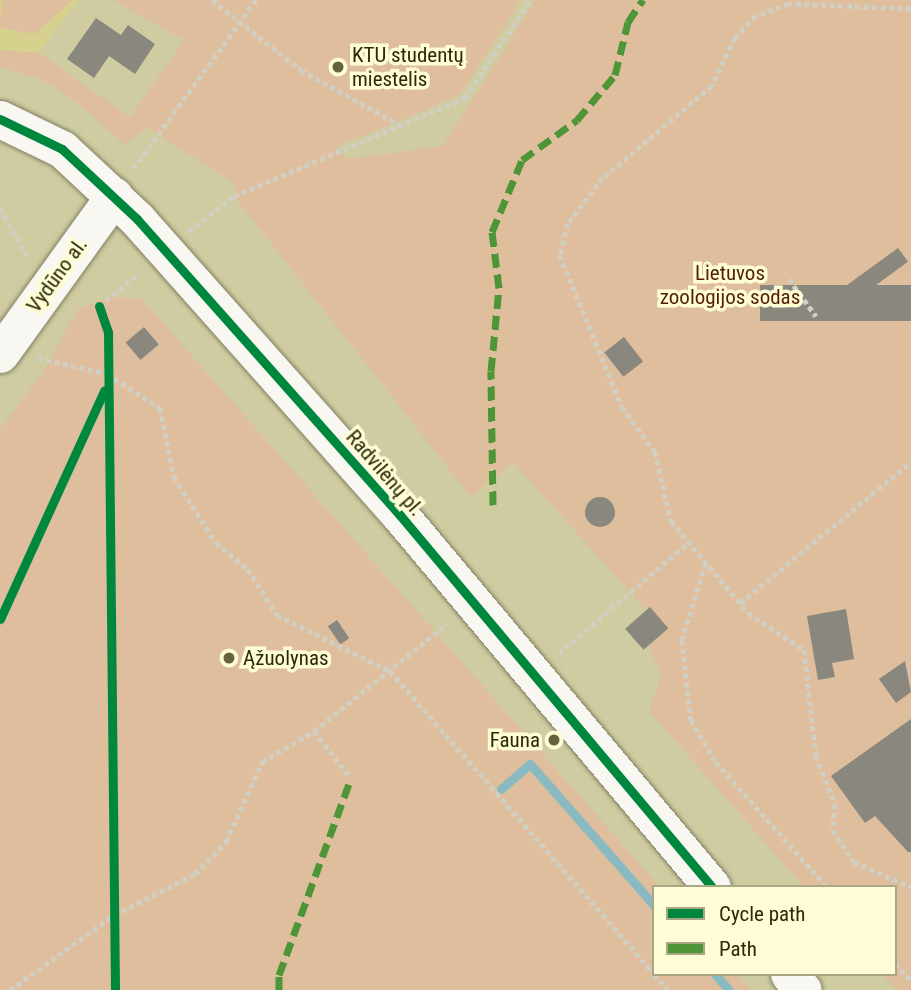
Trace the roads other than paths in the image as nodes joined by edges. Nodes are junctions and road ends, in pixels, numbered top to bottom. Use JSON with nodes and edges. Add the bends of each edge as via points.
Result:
{"nodes":[{"id":1,"x":0,"y":119,"type":"edge"},
{"id":2,"x":114,"y":196,"type":"junction"},
{"id":3,"x":2,"y":352,"type":"edge"},
{"id":4,"x":710,"y":885,"type":"edge"},
{"id":5,"x":791,"y":976,"type":"edge"},
{"id":6,"x":803,"y":990,"type":"edge"}],
"edges":[{"from":1,"to":2,"type":"street","name":"Radvilėnų pl.","via":[[62,149]]},
{"from":2,"to":3,"type":"street","name":"Vydūno al."},
{"from":2,"to":4,"type":"street","name":"Radvilėnų pl.","via":[[399,514],[471,607]]},
{"from":5,"to":6,"type":"street"}]}
